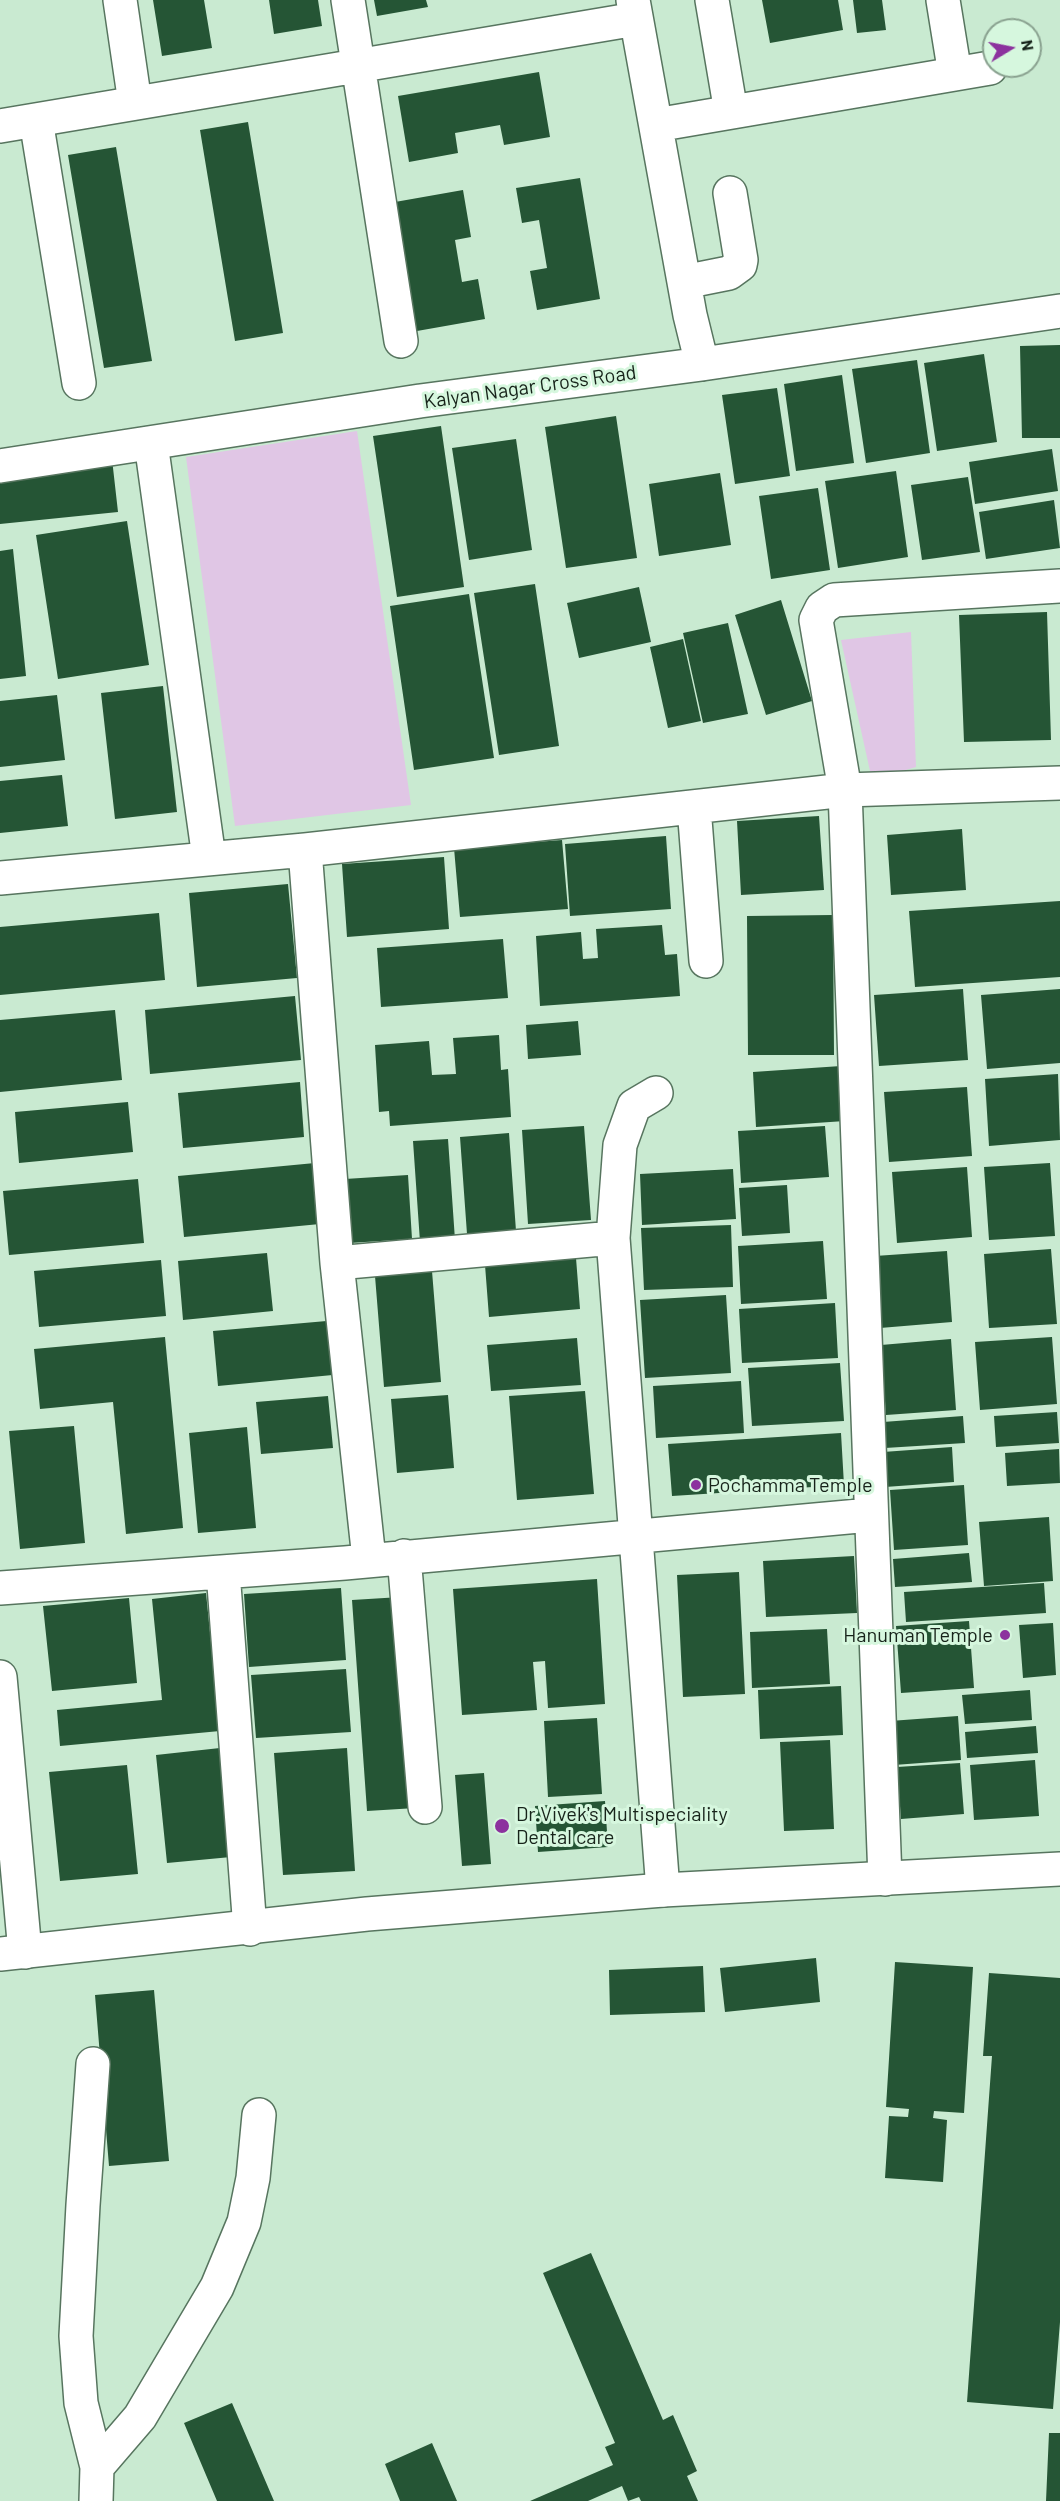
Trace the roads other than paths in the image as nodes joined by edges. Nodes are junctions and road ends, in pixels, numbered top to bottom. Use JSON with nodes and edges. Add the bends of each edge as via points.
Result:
{"nodes":[{"id":1,"x":120,"y":0,"type":"edge"},
{"id":2,"x":348,"y":0,"type":"edge"},
{"id":3,"x":712,"y":0,"type":"edge"},
{"id":4,"x":943,"y":0,"type":"edge"},
{"id":5,"x":634,"y":10,"type":"edge"},
{"id":6,"x":360,"y":66,"type":"junction"},
{"id":7,"x":982,"y":69,"type":"edge"},
{"id":8,"x":955,"y":74,"type":"junction"},
{"id":9,"x":135,"y":103,"type":"junction"},
{"id":10,"x":731,"y":112,"type":"junction"},
{"id":11,"x":36,"y":120,"type":"junction"},
{"id":12,"x":656,"y":125,"type":"junction"},
{"id":13,"x":0,"y":126,"type":"edge"},
{"id":14,"x":730,"y":193,"type":"dead end"},
{"id":15,"x":684,"y":282,"type":"junction"},
{"id":16,"x":1060,"y":311,"type":"edge"},
{"id":17,"x":401,"y":341,"type":"dead end"},
{"id":18,"x":702,"y":364,"type":"junction"},
{"id":19,"x":79,"y":383,"type":"dead end"},
{"id":20,"x":151,"y":443,"type":"junction"},
{"id":21,"x":0,"y":466,"type":"edge"},
{"id":22,"x":1060,"y":586,"type":"edge"},
{"id":23,"x":1060,"y":783,"type":"edge"},
{"id":24,"x":845,"y":790,"type":"junction"},
{"id":25,"x":694,"y":807,"type":"junction"},
{"id":26,"x":306,"y":850,"type":"junction"},
{"id":27,"x":209,"y":858,"type":"junction"},
{"id":28,"x":0,"y":878,"type":"edge"},
{"id":29,"x":706,"y":961,"type":"dead end"},
{"id":30,"x":656,"y":1093,"type":"dead end"},
{"id":31,"x":614,"y":1238,"type":"junction"},
{"id":32,"x":337,"y":1263,"type":"junction"},
{"id":33,"x":870,"y":1515,"type":"junction"},
{"id":34,"x":636,"y":1535,"type":"junction"},
{"id":35,"x":404,"y":1556,"type":"junction"},
{"id":36,"x":369,"y":1559,"type":"junction"},
{"id":37,"x":223,"y":1572,"type":"junction"},
{"id":38,"x":0,"y":1588,"type":"edge"},
{"id":39,"x":0,"y":1677,"type":"edge"},
{"id":40,"x":425,"y":1807,"type":"dead end"},
{"id":41,"x":1060,"y":1869,"type":"edge"},
{"id":42,"x":885,"y":1878,"type":"junction"},
{"id":43,"x":663,"y":1890,"type":"junction"},
{"id":44,"x":250,"y":1929,"type":"junction"},
{"id":45,"x":13,"y":1953,"type":"edge"},
{"id":46,"x":93,"y":2064,"type":"dead end"},
{"id":47,"x":259,"y":2115,"type":"dead end"},
{"id":48,"x":97,"y":2467,"type":"junction"},
{"id":49,"x":96,"y":2501,"type":"edge"}],
"edges":[{"from":1,"to":9,"type":"street"},
{"from":2,"to":6,"type":"street"},
{"from":3,"to":10,"type":"street"},
{"from":4,"to":8,"type":"street"},
{"from":5,"to":6,"type":"street"},
{"from":5,"to":12,"type":"street"},
{"from":6,"to":9,"type":"street"},
{"from":6,"to":17,"type":"street"},
{"from":7,"to":8,"type":"street"},
{"from":8,"to":10,"type":"street"},
{"from":9,"to":11,"type":"street"},
{"from":10,"to":12,"type":"street"},
{"from":11,"to":13,"type":"street"},
{"from":11,"to":19,"type":"street"},
{"from":12,"to":15,"type":"street"},
{"from":14,"to":15,"type":"street","via":[[740,265],[729,273]]},
{"from":15,"to":18,"type":"street"},
{"from":16,"to":18,"type":"street","name":"Kalyan Nagar Cross Road"},
{"from":18,"to":20,"type":"street","name":"Kalyan Nagar Cross Road","via":[[420,401]]},
{"from":20,"to":21,"type":"street","name":"Kalyan Nagar Cross Road"},
{"from":20,"to":27,"type":"street"},
{"from":22,"to":24,"type":"street","via":[[834,600],[822,608],[816,620]]},
{"from":23,"to":24,"type":"street"},
{"from":24,"to":25,"type":"street"},
{"from":24,"to":33,"type":"street"},
{"from":25,"to":26,"type":"street"},
{"from":25,"to":29,"type":"street"},
{"from":26,"to":27,"type":"street"},
{"from":26,"to":32,"type":"street"},
{"from":27,"to":28,"type":"street"},
{"from":30,"to":31,"type":"street","via":[[634,1106],[620,1145]]},
{"from":31,"to":32,"type":"street"},
{"from":31,"to":34,"type":"street"},
{"from":32,"to":36,"type":"street"},
{"from":33,"to":34,"type":"street"},
{"from":33,"to":42,"type":"street"},
{"from":34,"to":35,"type":"street"},
{"from":34,"to":43,"type":"street"},
{"from":35,"to":36,"type":"street"},
{"from":35,"to":40,"type":"street"},
{"from":36,"to":37,"type":"street"},
{"from":37,"to":38,"type":"street"},
{"from":37,"to":44,"type":"street"},
{"from":39,"to":45,"type":"street"},
{"from":41,"to":42,"type":"street"},
{"from":42,"to":43,"type":"street"},
{"from":43,"to":44,"type":"street","via":[[367,1914]]},
{"from":44,"to":45,"type":"street"},
{"from":46,"to":48,"type":"street","via":[[76,2336],[81,2403]]},
{"from":47,"to":48,"type":"street","via":[[244,2222],[217,2287],[140,2417]]},
{"from":48,"to":49,"type":"street"}]}
